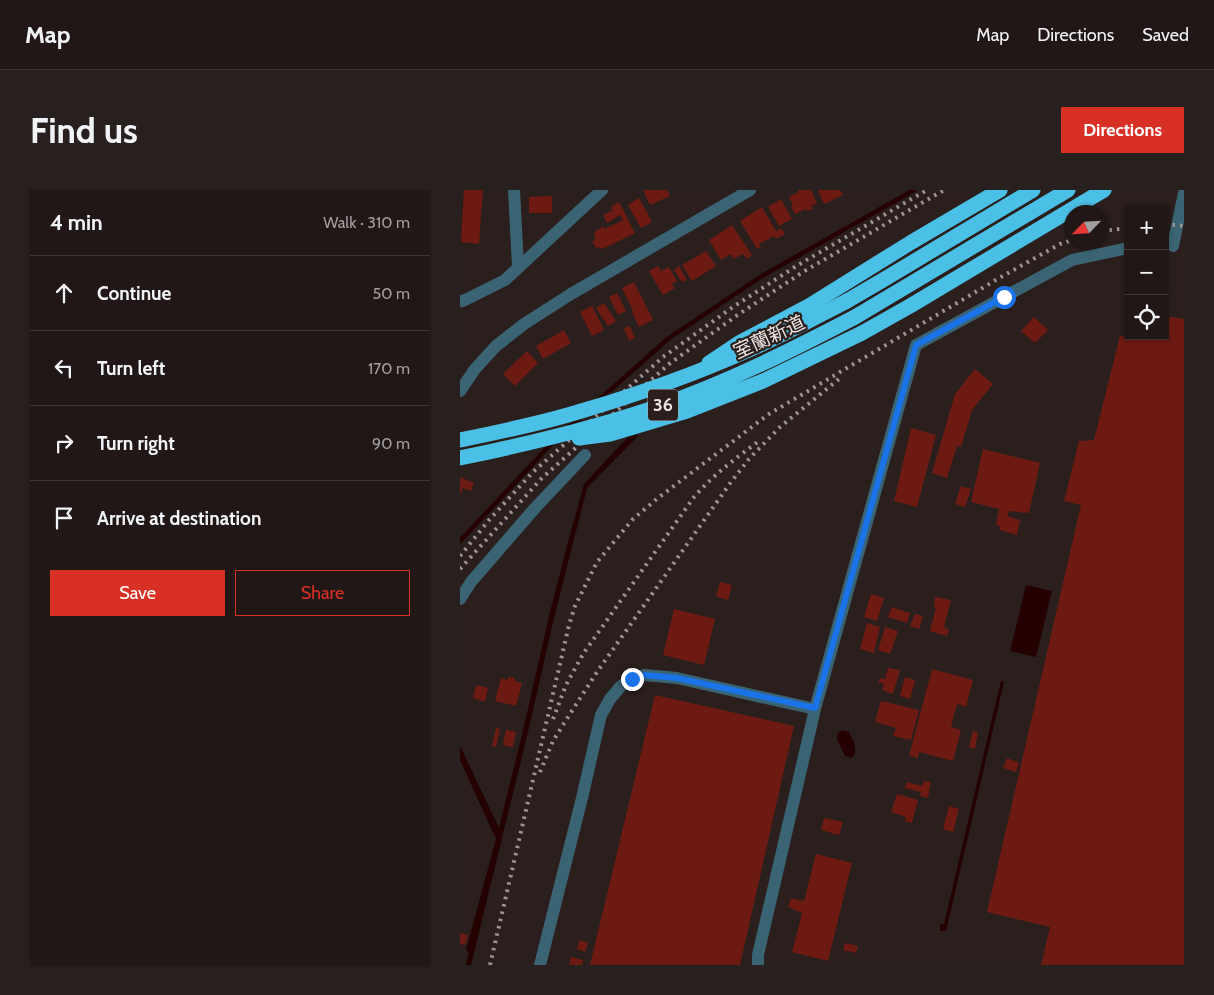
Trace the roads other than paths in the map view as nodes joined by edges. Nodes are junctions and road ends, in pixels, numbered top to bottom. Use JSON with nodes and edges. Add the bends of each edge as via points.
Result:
{"nodes":[{"id":1,"x":514,"y":190,"type":"edge"},
{"id":2,"x":602,"y":190,"type":"edge"},
{"id":3,"x":1000,"y":190,"type":"edge"},
{"id":4,"x":1034,"y":190,"type":"edge"},
{"id":5,"x":1068,"y":190,"type":"edge"},
{"id":6,"x":1104,"y":190,"type":"edge"},
{"id":7,"x":747,"y":191,"type":"edge"},
{"id":8,"x":1184,"y":193,"type":"edge"},
{"id":9,"x":1174,"y":246,"type":"edge"},
{"id":10,"x":1124,"y":249,"type":"edge"},
{"id":11,"x":518,"y":267,"type":"junction"},
{"id":12,"x":460,"y":301,"type":"edge"},
{"id":13,"x":691,"y":374,"type":"junction"},
{"id":14,"x":460,"y":391,"type":"edge"},
{"id":15,"x":460,"y":440,"type":"edge"},
{"id":16,"x":539,"y":442,"type":"junction"},
{"id":17,"x":585,"y":455,"type":"dead end"},
{"id":18,"x":460,"y":458,"type":"edge"},
{"id":19,"x":460,"y":599,"type":"edge"},
{"id":20,"x":815,"y":708,"type":"junction"},
{"id":21,"x":540,"y":965,"type":"edge"},
{"id":22,"x":758,"y":965,"type":"edge"}],
"edges":[{"from":1,"to":11,"type":"street"},
{"from":2,"to":11,"type":"street"},
{"from":3,"to":13,"type":"highway"},
{"from":4,"to":13,"type":"highway","name":"室蘭新道","number":"36","bridge":true,"via":[[847,301],[757,346]]},
{"from":5,"to":16,"type":"highway","name":"室蘭新道","number":"36","bridge":true,"via":[[855,317],[778,356],[662,405]]},
{"from":6,"to":16,"type":"highway","bridge":true,"via":[[862,333],[763,381],[688,412],[610,434]]},
{"from":7,"to":14,"type":"street","via":[[524,324],[496,346]]},
{"from":8,"to":9,"type":"street"},
{"from":10,"to":20,"type":"street","via":[[1072,260],[916,345]]},
{"from":11,"to":12,"type":"street","via":[[505,280]]},
{"from":13,"to":15,"type":"highway","name":"室蘭新道","number":"36","bridge":true,"via":[[577,413]]},
{"from":16,"to":18,"type":"highway","name":"室蘭新道","number":"36","bridge":true},
{"from":17,"to":19,"type":"street","via":[[535,508]]},
{"from":20,"to":21,"type":"street","via":[[677,678],[644,675],[621,686],[601,715]]},
{"from":20,"to":22,"type":"street"}]}
